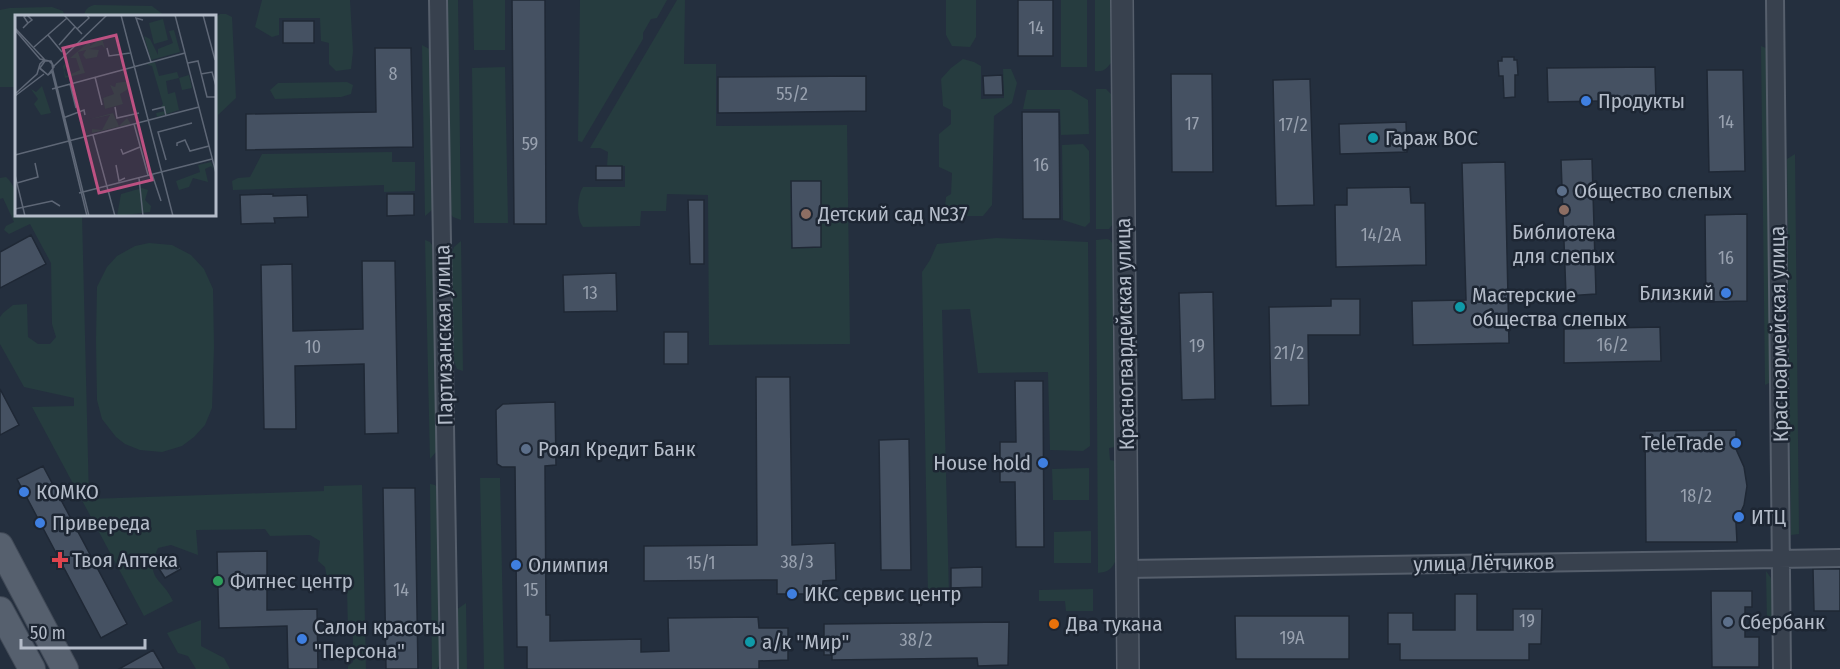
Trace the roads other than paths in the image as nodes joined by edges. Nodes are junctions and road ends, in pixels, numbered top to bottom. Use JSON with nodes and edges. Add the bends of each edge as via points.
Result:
{"nodes":[{"id":1,"x":438,"y":0,"type":"edge"},
{"id":2,"x":1122,"y":0,"type":"edge"},
{"id":3,"x":1776,"y":0,"type":"edge"},
{"id":4,"x":0,"y":546,"type":"edge"},
{"id":5,"x":1840,"y":558,"type":"edge"},
{"id":6,"x":1781,"y":559,"type":"junction"},
{"id":7,"x":1127,"y":568,"type":"junction"},
{"id":8,"x":0,"y":610,"type":"edge"},
{"id":9,"x":32,"y":669,"type":"edge"},
{"id":10,"x":65,"y":669,"type":"edge"},
{"id":11,"x":449,"y":669,"type":"edge"},
{"id":12,"x":1128,"y":669,"type":"edge"},
{"id":13,"x":1782,"y":669,"type":"edge"}],
"edges":[{"from":1,"to":11,"type":"street","name":"Партизанская улица"},
{"from":2,"to":7,"type":"street","name":"Красногвардейская улица"},
{"from":3,"to":6,"type":"street","name":"Красноармейская улица"},
{"from":4,"to":10,"type":"main road"},
{"from":5,"to":6,"type":"street","name":"улица Лётчиков"},
{"from":6,"to":7,"type":"street","name":"улица Лётчиков"},
{"from":6,"to":13,"type":"street","name":"Красноармейская улица"},
{"from":7,"to":12,"type":"street","name":"Красногвардейская улица"},
{"from":8,"to":9,"type":"main road"}]}
